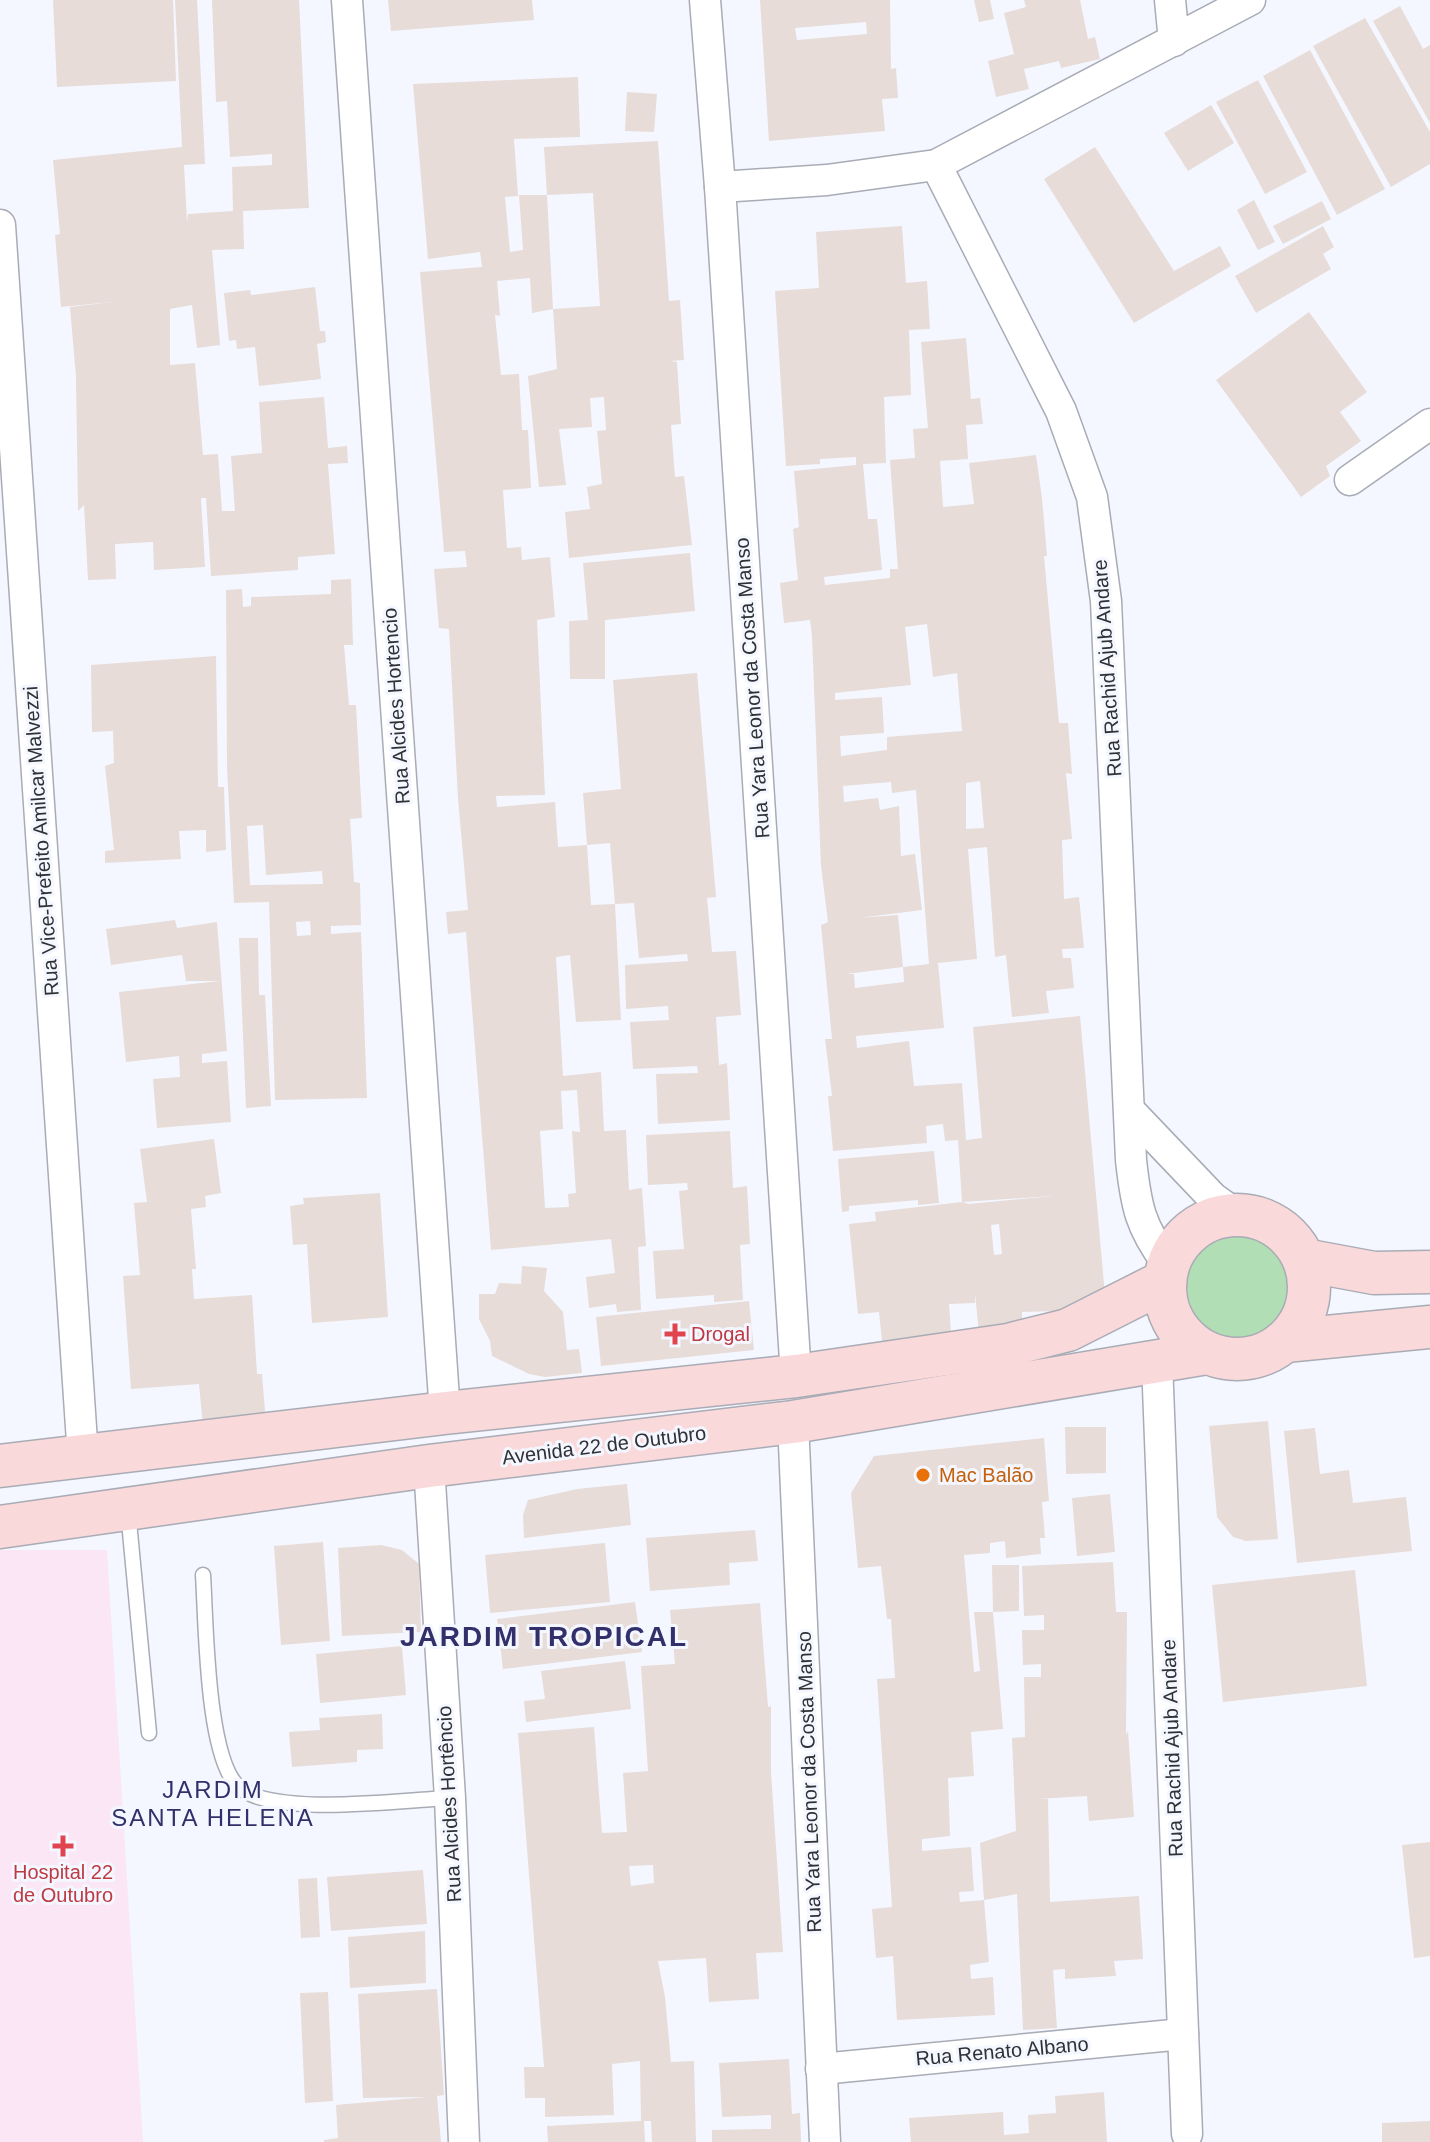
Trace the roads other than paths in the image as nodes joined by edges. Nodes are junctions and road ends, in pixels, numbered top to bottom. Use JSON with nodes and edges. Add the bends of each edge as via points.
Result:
{"nodes":[{"id":1,"x":347,"y":0,"type":"edge"},
{"id":2,"x":705,"y":0,"type":"edge"},
{"id":3,"x":1170,"y":0,"type":"edge"},
{"id":4,"x":1250,"y":0,"type":"edge"},
{"id":5,"x":1174,"y":41,"type":"junction"},
{"id":6,"x":936,"y":165,"type":"junction"},
{"id":7,"x":720,"y":187,"type":"junction"},
{"id":8,"x":1,"y":243,"type":"edge"},
{"id":9,"x":1430,"y":424,"type":"edge"},
{"id":10,"x":1350,"y":480,"type":"dead end"},
{"id":11,"x":1130,"y":1111,"type":"junction"},
{"id":12,"x":1237,"y":1215,"type":"junction"},
{"id":13,"x":1304,"y":1260,"type":"junction"},
{"id":14,"x":1430,"y":1272,"type":"edge"},
{"id":15,"x":1167,"y":1273,"type":"junction"},
{"id":16,"x":1430,"y":1327,"type":"edge"},
{"id":17,"x":1285,"y":1341,"type":"junction"},
{"id":18,"x":1207,"y":1353,"type":"junction"},
{"id":19,"x":1157,"y":1362,"type":"junction"},
{"id":20,"x":796,"y":1376,"type":"junction"},
{"id":21,"x":445,"y":1413,"type":"junction"},
{"id":22,"x":793,"y":1422,"type":"junction"},
{"id":23,"x":83,"y":1457,"type":"junction"},
{"id":24,"x":0,"y":1466,"type":"edge"},
{"id":25,"x":429,"y":1466,"type":"junction"},
{"id":26,"x":128,"y":1509,"type":"junction"},
{"id":27,"x":0,"y":1527,"type":"edge"},
{"id":28,"x":203,"y":1575,"type":"dead end"},
{"id":29,"x":149,"y":1733,"type":"dead end"},
{"id":30,"x":450,"y":1798,"type":"junction"},
{"id":31,"x":1183,"y":2034,"type":"junction"},
{"id":32,"x":821,"y":2069,"type":"junction"},
{"id":33,"x":1187,"y":2134,"type":"dead end"},
{"id":34,"x":464,"y":2142,"type":"edge"},
{"id":35,"x":825,"y":2142,"type":"edge"}],
"edges":[{"from":1,"to":21,"type":"street","name":"Rua Alcides Hortencio"},
{"from":2,"to":7,"type":"street","name":"Rua Yara Leonor da Costa Manso"},
{"from":3,"to":5,"type":"street"},
{"from":4,"to":5,"type":"street"},
{"from":5,"to":6,"type":"street"},
{"from":6,"to":7,"type":"street"},
{"from":6,"to":11,"type":"street","name":"Rua Rachid Ajub Andare","via":[[1061,411],[1092,497],[1106,601]]},
{"from":7,"to":20,"type":"street","name":"Rua Yara Leonor da Costa Manso"},
{"from":8,"to":23,"type":"street","name":"Rua Vice-Prefeito Amilcar Malvezzi"},
{"from":9,"to":10,"type":"street"},
{"from":11,"to":12,"type":"street","via":[[1213,1198]]},
{"from":11,"to":15,"type":"street","name":"Rua Rachid Ajub Andare","via":[[1131,1160],[1141,1218]]},
{"from":12,"to":13,"type":"street","via":[[1261,1219],[1283,1231]]},
{"from":12,"to":15,"type":"street","via":[[1212,1219],[1190,1232],[1174,1252]]},
{"from":13,"to":14,"type":"street","via":[[1374,1273]]},
{"from":13,"to":17,"type":"street","via":[[1308,1303]]},
{"from":15,"to":18,"type":"street","via":[[1165,1296],[1175,1324]]},
{"from":15,"to":20,"type":"street","via":[[1068,1330]]},
{"from":16,"to":17,"type":"street"},
{"from":17,"to":18,"type":"street","via":[[1248,1359]]},
{"from":18,"to":19,"type":"street","name":"Avenida 22 de Outubro"},
{"from":19,"to":22,"type":"street","name":"Avenida 22 de Outubro"},
{"from":19,"to":31,"type":"street","name":"Rua Rachid Ajub Andare"},
{"from":20,"to":21,"type":"street"},
{"from":21,"to":23,"type":"street"},
{"from":22,"to":25,"type":"street","name":"Avenida 22 de Outubro"},
{"from":22,"to":32,"type":"street","name":"Rua Yara Leonor da Costa Manso"},
{"from":23,"to":24,"type":"street"},
{"from":25,"to":26,"type":"street","name":"Avenida 22 de Outubro"},
{"from":25,"to":30,"type":"street","name":"Rua Alcides Hortêncio"},
{"from":26,"to":27,"type":"street","name":"Avenida 22 de Outubro"},
{"from":26,"to":29,"type":"lane"},
{"from":28,"to":30,"type":"lane","via":[[219,1750],[241,1789],[268,1800],[298,1803]]},
{"from":30,"to":34,"type":"street","name":"Rua Alcides Hortêncio"},
{"from":31,"to":32,"type":"street","name":"Rua Renato Albano"},
{"from":31,"to":33,"type":"street","name":"Rua Rachid Ajub Andare"},
{"from":32,"to":35,"type":"street","name":"Rua Yara Leonor da Costa Manso"}]}
